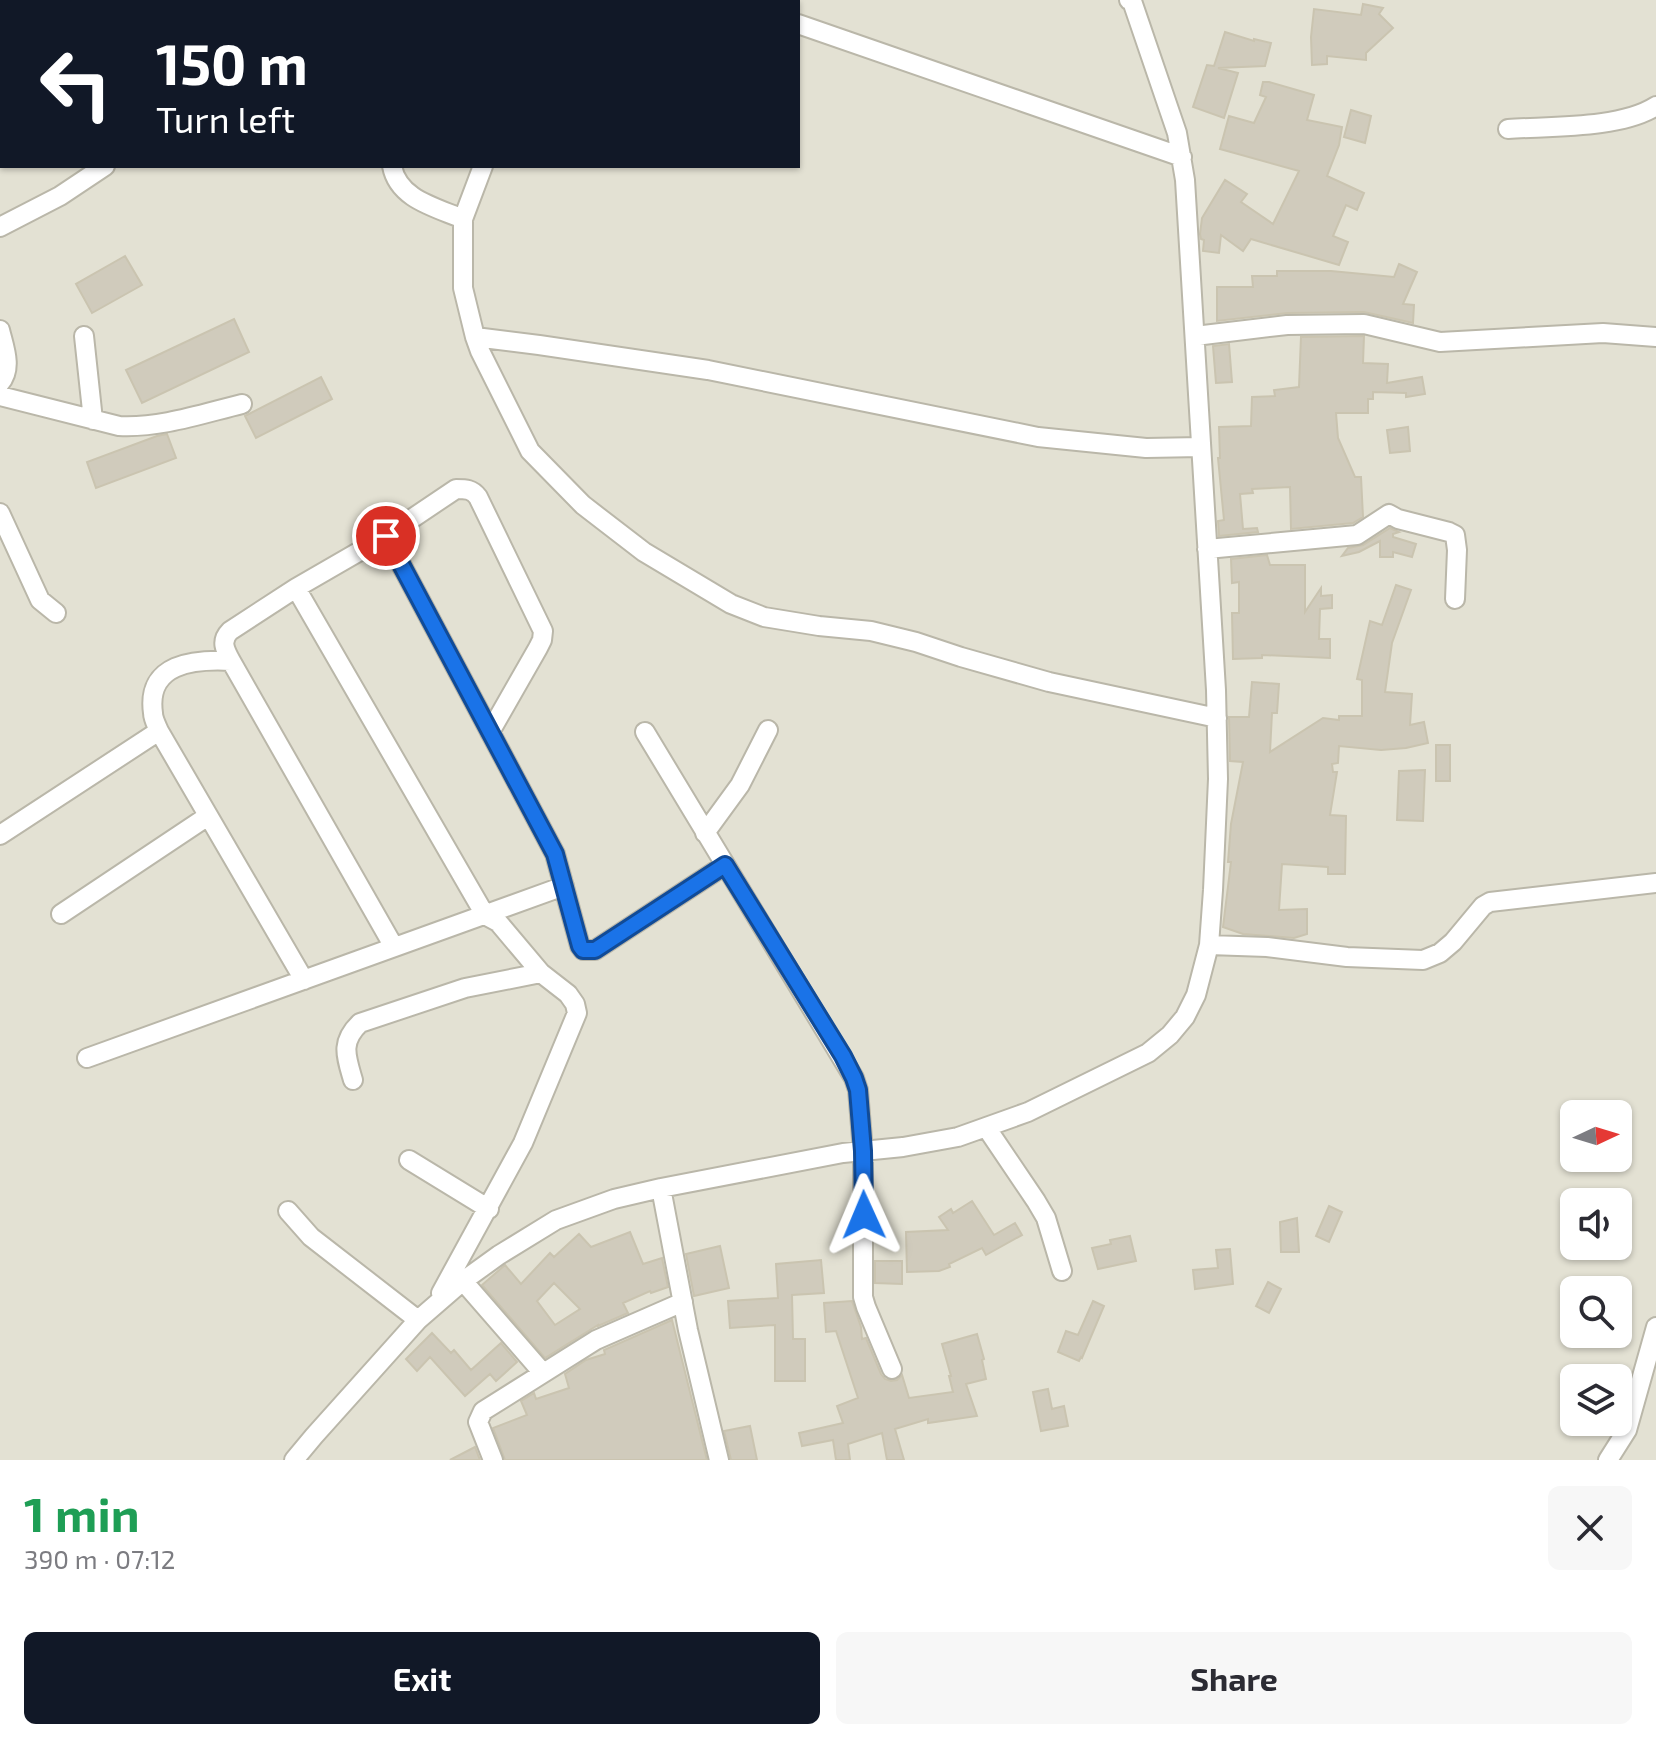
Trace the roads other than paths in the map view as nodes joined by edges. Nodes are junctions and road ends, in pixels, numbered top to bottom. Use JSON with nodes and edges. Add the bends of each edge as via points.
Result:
{"nodes":[{"id":1,"x":1131,"y":0,"type":"edge"},
{"id":2,"x":800,"y":25,"type":"edge"},
{"id":3,"x":1656,"y":106,"type":"edge"},
{"id":4,"x":1508,"y":129,"type":"dead end"},
{"id":5,"x":1182,"y":157,"type":"junction"},
{"id":6,"x":102,"y":168,"type":"edge"},
{"id":7,"x":392,"y":168,"type":"edge"},
{"id":8,"x":482,"y":168,"type":"edge"},
{"id":9,"x":463,"y":219,"type":"junction"},
{"id":10,"x":0,"y":227,"type":"edge"},
{"id":11,"x":0,"y":330,"type":"edge"},
{"id":12,"x":84,"y":336,"type":"dead end"},
{"id":13,"x":1195,"y":336,"type":"junction"},
{"id":14,"x":475,"y":337,"type":"junction"},
{"id":15,"x":1656,"y":337,"type":"edge"},
{"id":16,"x":0,"y":383,"type":"edge"},
{"id":17,"x":0,"y":396,"type":"edge"},
{"id":18,"x":242,"y":404,"type":"dead end"},
{"id":19,"x":93,"y":420,"type":"junction"},
{"id":20,"x":1201,"y":447,"type":"junction"},
{"id":21,"x":0,"y":513,"type":"edge"},
{"id":22,"x":386,"y":536,"type":"junction"},
{"id":23,"x":1207,"y":549,"type":"junction"},
{"id":24,"x":296,"y":588,"type":"junction"},
{"id":25,"x":1455,"y":599,"type":"dead end"},
{"id":26,"x":56,"y":613,"type":"dead end"},
{"id":27,"x":231,"y":661,"type":"junction"},
{"id":28,"x":1217,"y":718,"type":"junction"},
{"id":29,"x":768,"y":730,"type":"dead end"},
{"id":30,"x":159,"y":731,"type":"junction"},
{"id":31,"x":490,"y":732,"type":"junction"},
{"id":32,"x":645,"y":732,"type":"dead end"},
{"id":33,"x":208,"y":816,"type":"junction"},
{"id":34,"x":705,"y":833,"type":"junction"},
{"id":35,"x":0,"y":835,"type":"edge"},
{"id":36,"x":725,"y":865,"type":"junction"},
{"id":37,"x":1656,"y":883,"type":"edge"},
{"id":38,"x":564,"y":886,"type":"junction"},
{"id":39,"x":61,"y":914,"type":"dead end"},
{"id":40,"x":485,"y":915,"type":"junction"},
{"id":41,"x":1209,"y":945,"type":"junction"},
{"id":42,"x":394,"y":947,"type":"junction"},
{"id":43,"x":541,"y":973,"type":"junction"},
{"id":44,"x":304,"y":980,"type":"junction"},
{"id":45,"x":87,"y":1058,"type":"dead end"},
{"id":46,"x":353,"y":1080,"type":"dead end"},
{"id":47,"x":986,"y":1127,"type":"junction"},
{"id":48,"x":863,"y":1151,"type":"junction"},
{"id":49,"x":409,"y":1160,"type":"dead end"},
{"id":50,"x":661,"y":1188,"type":"junction"},
{"id":51,"x":489,"y":1209,"type":"junction"},
{"id":52,"x":288,"y":1211,"type":"dead end"},
{"id":53,"x":1062,"y":1271,"type":"dead end"},
{"id":54,"x":463,"y":1281,"type":"junction"},
{"id":55,"x":683,"y":1302,"type":"junction"},
{"id":56,"x":434,"y":1306,"type":"junction"},
{"id":57,"x":418,"y":1320,"type":"junction"},
{"id":58,"x":1656,"y":1327,"type":"edge"},
{"id":59,"x":892,"y":1369,"type":"dead end"},
{"id":60,"x":543,"y":1373,"type":"junction"},
{"id":61,"x":294,"y":1460,"type":"edge"},
{"id":62,"x":493,"y":1460,"type":"edge"},
{"id":63,"x":719,"y":1460,"type":"edge"},
{"id":64,"x":1608,"y":1460,"type":"edge"}],
"edges":[{"from":1,"to":5,"type":"street"},
{"from":2,"to":5,"type":"street"},
{"from":3,"to":4,"type":"street","via":[[1602,123]]},
{"from":5,"to":13,"type":"street"},
{"from":6,"to":10,"type":"street"},
{"from":7,"to":9,"type":"street","via":[[410,196]]},
{"from":8,"to":9,"type":"street"},
{"from":9,"to":14,"type":"street","via":[[463,288]]},
{"from":11,"to":16,"type":"street","via":[[7,362]]},
{"from":12,"to":19,"type":"street"},
{"from":13,"to":15,"type":"street","via":[[1287,325],[1364,324],[1440,342],[1603,333]]},
{"from":13,"to":20,"type":"street"},
{"from":14,"to":20,"type":"street","via":[[708,370],[1038,437],[1146,448]]},
{"from":14,"to":28,"type":"street","via":[[530,451],[619,533],[731,604],[764,617],[916,642],[1049,682]]},
{"from":17,"to":19,"type":"street"},
{"from":18,"to":19,"type":"street","via":[[152,425]]},
{"from":20,"to":23,"type":"street"},
{"from":21,"to":26,"type":"street","via":[[40,600]]},
{"from":22,"to":24,"type":"street"},
{"from":22,"to":31,"type":"street"},
{"from":22,"to":31,"type":"street","via":[[456,489],[478,497],[543,631]]},
{"from":23,"to":25,"type":"street","via":[[1357,535],[1389,514],[1455,535]]},
{"from":23,"to":28,"type":"street"},
{"from":24,"to":27,"type":"street","via":[[225,635]]},
{"from":24,"to":40,"type":"street"},
{"from":27,"to":30,"type":"street","via":[[174,666],[159,679],[153,713]]},
{"from":27,"to":42,"type":"street"},
{"from":28,"to":41,"type":"street"},
{"from":29,"to":34,"type":"street","via":[[740,785]]},
{"from":30,"to":33,"type":"street"},
{"from":30,"to":35,"type":"street"},
{"from":31,"to":38,"type":"street","via":[[555,854]]},
{"from":32,"to":34,"type":"street"},
{"from":33,"to":39,"type":"street"},
{"from":33,"to":44,"type":"street"},
{"from":34,"to":36,"type":"street"},
{"from":36,"to":38,"type":"street","via":[[588,951],[580,946]]},
{"from":36,"to":48,"type":"street","via":[[849,1067],[858,1090]]},
{"from":37,"to":41,"type":"street","via":[[1490,902],[1453,942],[1423,960]]},
{"from":38,"to":40,"type":"street"},
{"from":40,"to":42,"type":"street"},
{"from":40,"to":43,"type":"street","via":[[498,922]]},
{"from":41,"to":47,"type":"street","via":[[1185,1017],[1148,1053]]},
{"from":42,"to":44,"type":"street"},
{"from":43,"to":46,"type":"street","via":[[465,988],[360,1023],[347,1040]]},
{"from":43,"to":51,"type":"street","via":[[568,994],[577,1013]]},
{"from":44,"to":45,"type":"street"},
{"from":47,"to":48,"type":"street","via":[[958,1137]]},
{"from":47,"to":53,"type":"street","via":[[1046,1218]]},
{"from":48,"to":50,"type":"street"},
{"from":48,"to":59,"type":"street","via":[[863,1297]]},
{"from":49,"to":51,"type":"street"},
{"from":50,"to":54,"type":"street","via":[[556,1220]]},
{"from":50,"to":55,"type":"street"},
{"from":51,"to":56,"type":"street"},
{"from":52,"to":57,"type":"street","via":[[311,1237]]},
{"from":54,"to":56,"type":"street"},
{"from":54,"to":60,"type":"street"},
{"from":55,"to":60,"type":"street","via":[[596,1340]]},
{"from":55,"to":63,"type":"street"},
{"from":56,"to":57,"type":"street"},
{"from":57,"to":61,"type":"street"},
{"from":58,"to":64,"type":"street","via":[[1627,1430]]},
{"from":60,"to":62,"type":"street","via":[[479,1416]]}]}
